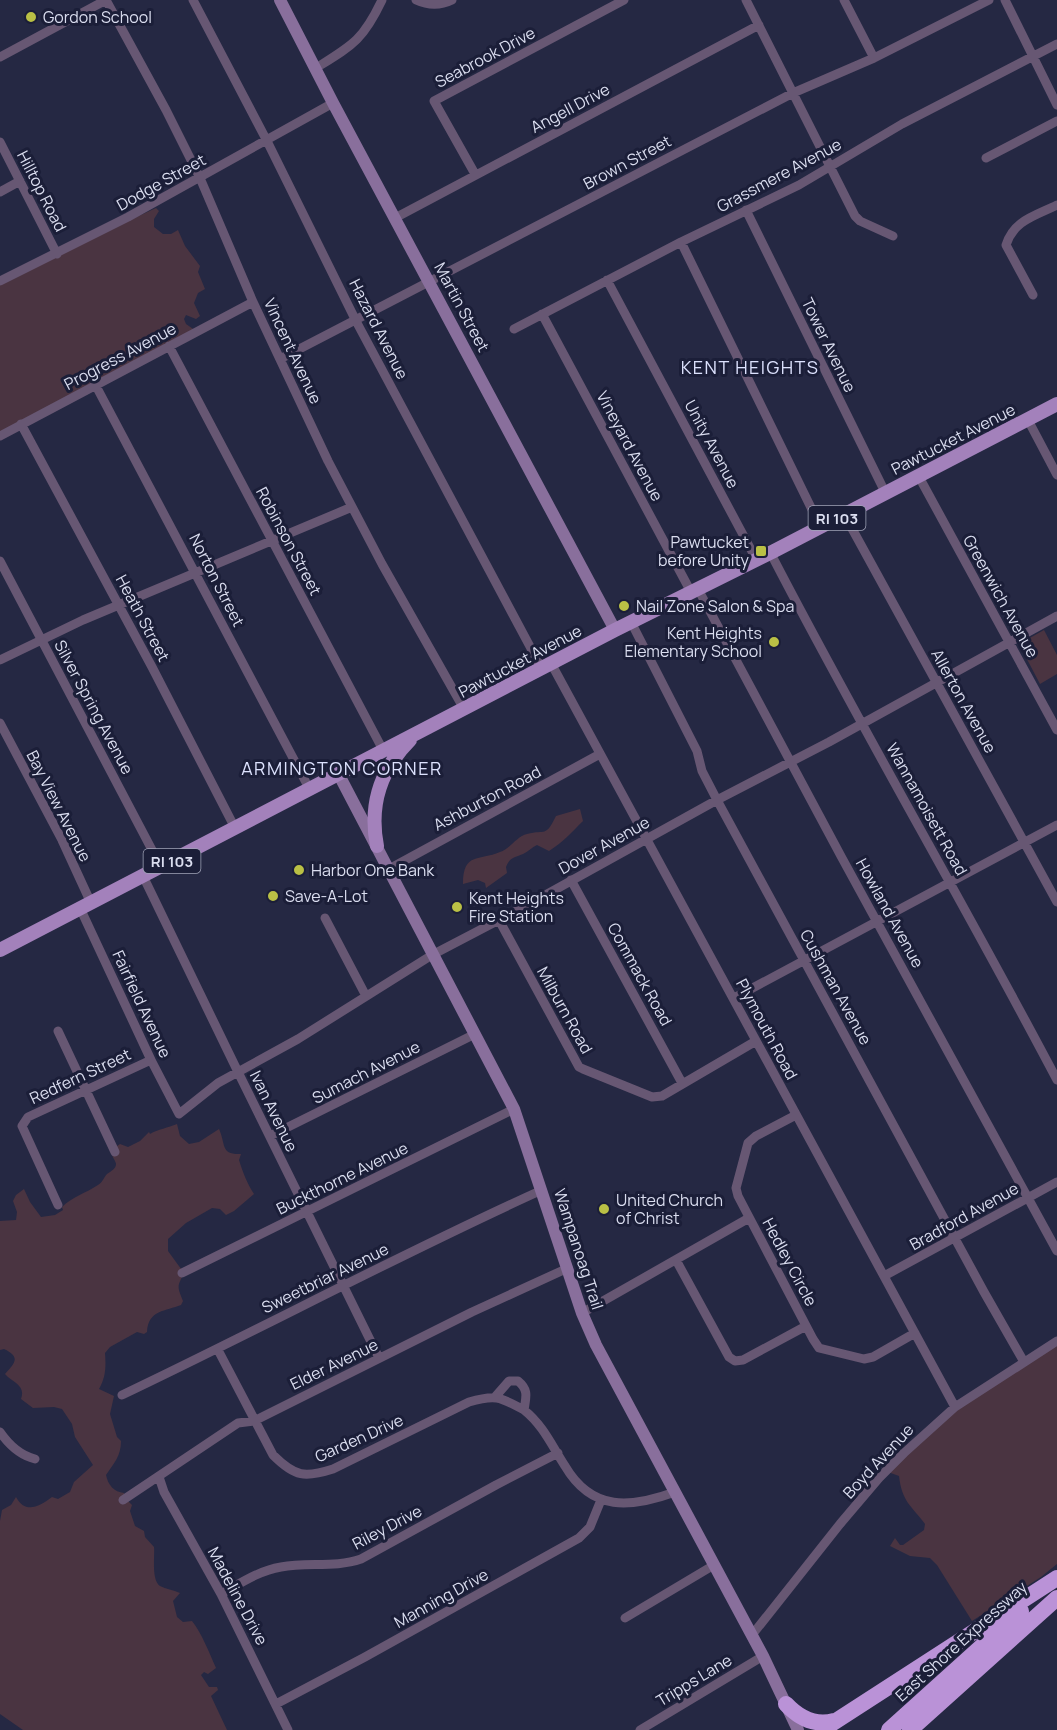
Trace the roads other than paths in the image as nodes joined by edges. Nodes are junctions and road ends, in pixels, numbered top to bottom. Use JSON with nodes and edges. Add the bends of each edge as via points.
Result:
{"nodes":[{"id":1,"x":106,"y":0,"type":"edge"},
{"id":2,"x":193,"y":0,"type":"edge"},
{"id":3,"x":280,"y":0,"type":"edge"},
{"id":4,"x":382,"y":0,"type":"edge"},
{"id":5,"x":416,"y":0,"type":"edge"},
{"id":6,"x":452,"y":0,"type":"edge"},
{"id":7,"x":624,"y":0,"type":"edge"},
{"id":8,"x":746,"y":0,"type":"edge"},
{"id":9,"x":844,"y":0,"type":"edge"},
{"id":10,"x":989,"y":0,"type":"edge"},
{"id":11,"x":1005,"y":0,"type":"edge"},
{"id":12,"x":759,"y":25,"type":"junction"},
{"id":13,"x":1057,"y":44,"type":"edge"},
{"id":14,"x":1033,"y":56,"type":"junction"},
{"id":15,"x":0,"y":57,"type":"edge"},
{"id":16,"x":874,"y":58,"type":"junction"},
{"id":17,"x":316,"y":68,"type":"junction"},
{"id":18,"x":793,"y":93,"type":"junction"},
{"id":19,"x":333,"y":103,"type":"junction"},
{"id":20,"x":1057,"y":105,"type":"edge"},
{"id":21,"x":1057,"y":121,"type":"edge"},
{"id":22,"x":267,"y":141,"type":"junction"},
{"id":23,"x":0,"y":142,"type":"edge"},
{"id":24,"x":986,"y":158,"type":"dead end"},
{"id":25,"x":831,"y":166,"type":"junction"},
{"id":26,"x":475,"y":174,"type":"junction"},
{"id":27,"x":200,"y":178,"type":"junction"},
{"id":28,"x":20,"y":181,"type":"junction"},
{"id":29,"x":0,"y":192,"type":"edge"},
{"id":30,"x":1057,"y":205,"type":"edge"},
{"id":31,"x":746,"y":210,"type":"junction"},
{"id":32,"x":395,"y":218,"type":"junction"},
{"id":33,"x":893,"y":236,"type":"dead end"},
{"id":34,"x":681,"y":243,"type":"junction"},
{"id":35,"x":57,"y":254,"type":"junction"},
{"id":36,"x":607,"y":280,"type":"junction"},
{"id":37,"x":0,"y":281,"type":"edge"},
{"id":38,"x":429,"y":282,"type":"junction"},
{"id":39,"x":1033,"y":295,"type":"dead end"},
{"id":40,"x":253,"y":302,"type":"junction"},
{"id":41,"x":542,"y":314,"type":"junction"},
{"id":42,"x":356,"y":321,"type":"junction"},
{"id":43,"x":514,"y":329,"type":"dead end"},
{"id":44,"x":169,"y":346,"type":"junction"},
{"id":45,"x":282,"y":358,"type":"junction"},
{"id":46,"x":96,"y":386,"type":"junction"},
{"id":47,"x":1057,"y":404,"type":"edge"},
{"id":48,"x":1028,"y":420,"type":"junction"},
{"id":49,"x":21,"y":424,"type":"junction"},
{"id":50,"x":0,"y":436,"type":"edge"},
{"id":51,"x":918,"y":475,"type":"junction"},
{"id":52,"x":1057,"y":475,"type":"edge"},
{"id":53,"x":885,"y":492,"type":"junction"},
{"id":54,"x":352,"y":507,"type":"junction"},
{"id":55,"x":844,"y":514,"type":"junction"},
{"id":56,"x":820,"y":526,"type":"junction"},
{"id":57,"x":271,"y":540,"type":"junction"},
{"id":58,"x":770,"y":552,"type":"junction"},
{"id":59,"x":756,"y":559,"type":"junction"},
{"id":60,"x":0,"y":561,"type":"edge"},
{"id":61,"x":196,"y":572,"type":"junction"},
{"id":62,"x":695,"y":590,"type":"junction"},
{"id":63,"x":120,"y":606,"type":"junction"},
{"id":64,"x":1057,"y":616,"type":"edge"},
{"id":65,"x":631,"y":622,"type":"junction"},
{"id":66,"x":615,"y":630,"type":"junction"},
{"id":67,"x":42,"y":639,"type":"junction"},
{"id":68,"x":1009,"y":642,"type":"junction"},
{"id":69,"x":0,"y":660,"type":"edge"},
{"id":70,"x":547,"y":667,"type":"junction"},
{"id":71,"x":937,"y":683,"type":"junction"},
{"id":72,"x":464,"y":709,"type":"junction"},
{"id":73,"x":0,"y":723,"type":"edge"},
{"id":74,"x":863,"y":723,"type":"junction"},
{"id":75,"x":1057,"y":730,"type":"edge"},
{"id":76,"x":416,"y":734,"type":"junction"},
{"id":77,"x":383,"y":750,"type":"junction"},
{"id":78,"x":600,"y":754,"type":"junction"},
{"id":79,"x":791,"y":762,"type":"junction"},
{"id":80,"x":339,"y":775,"type":"junction"},
{"id":81,"x":310,"y":790,"type":"junction"},
{"id":82,"x":717,"y":800,"type":"junction"},
{"id":83,"x":1057,"y":825,"type":"edge"},
{"id":84,"x":235,"y":828,"type":"junction"},
{"id":85,"x":646,"y":839,"type":"junction"},
{"id":86,"x":1025,"y":842,"type":"junction"},
{"id":87,"x":377,"y":846,"type":"junction"},
{"id":88,"x":161,"y":867,"type":"junction"},
{"id":89,"x":389,"y":868,"type":"junction"},
{"id":90,"x":143,"y":876,"type":"junction"},
{"id":91,"x":571,"y":880,"type":"junction"},
{"id":92,"x":951,"y":883,"type":"junction"},
{"id":93,"x":1057,"y":902,"type":"edge"},
{"id":94,"x":85,"y":906,"type":"junction"},
{"id":95,"x":324,"y":918,"type":"dead end"},
{"id":96,"x":499,"y":920,"type":"junction"},
{"id":97,"x":878,"y":922,"type":"junction"},
{"id":98,"x":2,"y":945,"type":"edge"},
{"id":99,"x":432,"y":955,"type":"junction"},
{"id":100,"x":805,"y":962,"type":"junction"},
{"id":101,"x":366,"y":996,"type":"junction"},
{"id":102,"x":734,"y":999,"type":"junction"},
{"id":103,"x":58,"y":1031,"type":"dead end"},
{"id":104,"x":475,"y":1034,"type":"junction"},
{"id":105,"x":756,"y":1041,"type":"junction"},
{"id":106,"x":151,"y":1060,"type":"junction"},
{"id":107,"x":238,"y":1072,"type":"junction"},
{"id":108,"x":1057,"y":1080,"type":"edge"},
{"id":109,"x":682,"y":1083,"type":"junction"},
{"id":110,"x":87,"y":1089,"type":"junction"},
{"id":111,"x":514,"y":1109,"type":"junction"},
{"id":112,"x":177,"y":1112,"type":"joint"},
{"id":113,"x":796,"y":1115,"type":"junction"},
{"id":114,"x":270,"y":1136,"type":"junction"},
{"id":115,"x":115,"y":1152,"type":"dead end"},
{"id":116,"x":1057,"y":1182,"type":"edge"},
{"id":117,"x":542,"y":1190,"type":"junction"},
{"id":118,"x":1028,"y":1198,"type":"junction"},
{"id":119,"x":58,"y":1205,"type":"dead end"},
{"id":120,"x":307,"y":1213,"type":"junction"},
{"id":121,"x":749,"y":1218,"type":"junction"},
{"id":122,"x":955,"y":1239,"type":"junction"},
{"id":123,"x":1057,"y":1251,"type":"edge"},
{"id":124,"x":676,"y":1260,"type":"junction"},
{"id":125,"x":568,"y":1268,"type":"junction"},
{"id":126,"x":182,"y":1273,"type":"dead end"},
{"id":127,"x":884,"y":1276,"type":"junction"},
{"id":128,"x":344,"y":1286,"type":"junction"},
{"id":129,"x":582,"y":1313,"type":"junction"},
{"id":130,"x":806,"y":1326,"type":"junction"},
{"id":131,"x":915,"y":1333,"type":"junction"},
{"id":132,"x":1057,"y":1341,"type":"edge"},
{"id":133,"x":218,"y":1350,"type":"junction"},
{"id":134,"x":379,"y":1358,"type":"junction"},
{"id":135,"x":1024,"y":1362,"type":"junction"},
{"id":136,"x":122,"y":1395,"type":"dead end"},
{"id":137,"x":495,"y":1397,"type":"junction"},
{"id":138,"x":955,"y":1407,"type":"junction"},
{"id":139,"x":524,"y":1410,"type":"junction"},
{"id":140,"x":254,"y":1421,"type":"junction"},
{"id":141,"x":0,"y":1432,"type":"edge"},
{"id":142,"x":558,"y":1453,"type":"junction"},
{"id":143,"x":34,"y":1459,"type":"dead end"},
{"id":144,"x":159,"y":1477,"type":"junction"},
{"id":145,"x":675,"y":1492,"type":"junction"},
{"id":146,"x":123,"y":1500,"type":"dead end"},
{"id":147,"x":601,"y":1500,"type":"junction"},
{"id":148,"x":714,"y":1565,"type":"junction"},
{"id":149,"x":1057,"y":1578,"type":"edge"},
{"id":150,"x":221,"y":1594,"type":"junction"},
{"id":151,"x":1057,"y":1598,"type":"edge"},
{"id":152,"x":625,"y":1618,"type":"dead end"},
{"id":153,"x":752,"y":1635,"type":"junction"},
{"id":154,"x":763,"y":1656,"type":"junction"},
{"id":155,"x":276,"y":1704,"type":"junction"},
{"id":156,"x":786,"y":1704,"type":"junction"},
{"id":157,"x":840,"y":1718,"type":"junction"},
{"id":158,"x":288,"y":1730,"type":"edge"},
{"id":159,"x":640,"y":1730,"type":"edge"},
{"id":160,"x":798,"y":1730,"type":"edge"},
{"id":161,"x":822,"y":1730,"type":"edge"},
{"id":162,"x":889,"y":1730,"type":"edge"},
{"id":163,"x":910,"y":1730,"type":"edge"}],
"edges":[{"from":1,"to":15,"type":"street"},
{"from":1,"to":27,"type":"street","name":"Vincent Avenue"},
{"from":2,"to":22,"type":"street","name":"Hazard Avenue"},
{"from":3,"to":17,"type":"main road","name":"Martin Street"},
{"from":4,"to":17,"type":"street","via":[[360,37]]},
{"from":5,"to":6,"type":"street","via":[[435,5]]},
{"from":7,"to":26,"type":"street","name":"Seabrook Drive","via":[[434,101]]},
{"from":8,"to":12,"type":"street"},
{"from":9,"to":16,"type":"street"},
{"from":10,"to":16,"type":"street","name":"Brown Street"},
{"from":11,"to":14,"type":"street"},
{"from":12,"to":18,"type":"street"},
{"from":12,"to":26,"type":"street","name":"Angell Drive"},
{"from":13,"to":14,"type":"street","name":"Grassmere Avenue"},
{"from":14,"to":20,"type":"street"},
{"from":14,"to":25,"type":"street","name":"Grassmere Avenue"},
{"from":16,"to":18,"type":"street","name":"Brown Street"},
{"from":17,"to":19,"type":"main road","name":"Martin Street"},
{"from":18,"to":25,"type":"street"},
{"from":18,"to":38,"type":"street","name":"Brown Street"},
{"from":19,"to":22,"type":"street","name":"Dodge Street"},
{"from":19,"to":32,"type":"main road","name":"Martin Street"},
{"from":21,"to":24,"type":"street"},
{"from":22,"to":27,"type":"street","name":"Dodge Street"},
{"from":22,"to":42,"type":"street","name":"Hazard Avenue"},
{"from":23,"to":28,"type":"street","name":"Hilltop Road"},
{"from":25,"to":31,"type":"street","name":"Grassmere Avenue"},
{"from":25,"to":33,"type":"street","via":[[855,216]]},
{"from":26,"to":32,"type":"street","name":"Angell Drive"},
{"from":27,"to":35,"type":"street","name":"Dodge Street"},
{"from":27,"to":40,"type":"street","name":"Vincent Avenue"},
{"from":28,"to":29,"type":"street"},
{"from":28,"to":35,"type":"street","name":"Hilltop Road"},
{"from":30,"to":39,"type":"street","via":[[1016,225],[1006,245]]},
{"from":31,"to":34,"type":"street","name":"Grassmere Avenue"},
{"from":31,"to":53,"type":"street","name":"Tower Avenue"},
{"from":32,"to":38,"type":"main road","name":"Martin Street"},
{"from":34,"to":36,"type":"street","name":"Grassmere Avenue"},
{"from":34,"to":56,"type":"street"},
{"from":35,"to":37,"type":"street","name":"Dodge Street"},
{"from":36,"to":41,"type":"street","name":"Grassmere Avenue"},
{"from":36,"to":59,"type":"street","name":"Unity Avenue"},
{"from":38,"to":42,"type":"street","name":"Brown Street"},
{"from":38,"to":66,"type":"main road","name":"Martin Street"},
{"from":40,"to":44,"type":"street","name":"Progress Avenue"},
{"from":40,"to":45,"type":"street","name":"Vincent Avenue"},
{"from":41,"to":43,"type":"street","name":"Grassmere Avenue"},
{"from":41,"to":62,"type":"street","name":"Vineyard Avenue"},
{"from":42,"to":45,"type":"street","name":"Brown Street"},
{"from":42,"to":70,"type":"street","name":"Hazard Avenue"},
{"from":44,"to":46,"type":"street","name":"Progress Avenue"},
{"from":44,"to":57,"type":"street","name":"Robinson Street"},
{"from":45,"to":54,"type":"street","name":"Vincent Avenue","via":[[301,406]]},
{"from":46,"to":49,"type":"street","name":"Progress Avenue"},
{"from":46,"to":61,"type":"street","name":"Norton Street"},
{"from":47,"to":48,"type":"main road","name":"Pawtucket Avenue","number":"RI 103"},
{"from":48,"to":51,"type":"main road","name":"Pawtucket Avenue","number":"RI 103"},
{"from":48,"to":52,"type":"street"},
{"from":49,"to":50,"type":"street","name":"Progress Avenue"},
{"from":49,"to":63,"type":"street","name":"Heath Street"},
{"from":51,"to":53,"type":"main road","name":"Pawtucket Avenue","number":"RI 103"},
{"from":51,"to":68,"type":"street","name":"Greenwich Avenue"},
{"from":53,"to":55,"type":"main road","name":"Pawtucket Avenue","number":"RI 103"},
{"from":54,"to":57,"type":"street"},
{"from":54,"to":72,"type":"street","name":"Vincent Avenue"},
{"from":55,"to":56,"type":"main road","name":"Pawtucket Avenue","number":"RI 103"},
{"from":55,"to":71,"type":"street","name":"Allerton Avenue"},
{"from":56,"to":58,"type":"main road","name":"Pawtucket Avenue","number":"RI 103"},
{"from":57,"to":61,"type":"street"},
{"from":57,"to":77,"type":"street","name":"Robinson Street"},
{"from":58,"to":59,"type":"main road","name":"Pawtucket Avenue","number":"RI 103"},
{"from":58,"to":74,"type":"street","name":"Wannamoisett Road"},
{"from":59,"to":62,"type":"main road","name":"Pawtucket Avenue","number":"RI 103"},
{"from":60,"to":67,"type":"street","name":"Silver Spring Avenue"},
{"from":61,"to":63,"type":"street"},
{"from":61,"to":81,"type":"street","name":"Norton Street"},
{"from":62,"to":65,"type":"main road","name":"Pawtucket Avenue","number":"RI 103"},
{"from":62,"to":79,"type":"street","name":"Howland Avenue"},
{"from":63,"to":67,"type":"street"},
{"from":63,"to":84,"type":"street","name":"Heath Street"},
{"from":64,"to":68,"type":"street","name":"Dover Avenue"},
{"from":65,"to":66,"type":"main road","name":"Pawtucket Avenue","number":"RI 103"},
{"from":65,"to":82,"type":"street","name":"Cushman Avenue","via":[[698,751],[702,771]]},
{"from":66,"to":70,"type":"main road","name":"Pawtucket Avenue","number":"RI 103"},
{"from":67,"to":69,"type":"street"},
{"from":67,"to":88,"type":"street","name":"Silver Spring Avenue"},
{"from":68,"to":71,"type":"street","name":"Dover Avenue"},
{"from":68,"to":75,"type":"street","name":"Greenwich Avenue"},
{"from":70,"to":72,"type":"main road","name":"Pawtucket Avenue","number":"RI 103"},
{"from":70,"to":78,"type":"street","name":"Plymouth Road"},
{"from":71,"to":74,"type":"street","name":"Dover Avenue"},
{"from":71,"to":86,"type":"street","name":"Allerton Avenue"},
{"from":72,"to":76,"type":"main road","name":"Pawtucket Avenue","number":"RI 103"},
{"from":73,"to":94,"type":"street","name":"Bay View Avenue","via":[[62,840]]},
{"from":74,"to":79,"type":"street","name":"Dover Avenue"},
{"from":74,"to":92,"type":"street","name":"Wannamoisett Road"},
{"from":76,"to":77,"type":"main road","name":"Pawtucket Avenue","number":"RI 103"},
{"from":76,"to":87,"type":"main road","via":[[392,761],[381,782],[375,813]]},
{"from":77,"to":80,"type":"main road","name":"Pawtucket Avenue","number":"RI 103"},
{"from":78,"to":85,"type":"street","name":"Plymouth Road"},
{"from":78,"to":89,"type":"street","name":"Ashburton Road"},
{"from":79,"to":82,"type":"street","name":"Dover Avenue"},
{"from":79,"to":97,"type":"street","name":"Howland Avenue"},
{"from":80,"to":81,"type":"main road","name":"Pawtucket Avenue","number":"RI 103"},
{"from":80,"to":87,"type":"main road","name":"Wampanoag Trail"},
{"from":81,"to":84,"type":"main road","name":"Pawtucket Avenue","number":"RI 103"},
{"from":82,"to":85,"type":"street","name":"Dover Avenue"},
{"from":82,"to":100,"type":"street","name":"Cushman Avenue"},
{"from":83,"to":86,"type":"street"},
{"from":84,"to":88,"type":"main road","name":"Pawtucket Avenue","number":"RI 103"},
{"from":85,"to":91,"type":"street","name":"Dover Avenue"},
{"from":85,"to":102,"type":"street","name":"Plymouth Road"},
{"from":86,"to":92,"type":"street"},
{"from":86,"to":93,"type":"street","name":"Allerton Avenue"},
{"from":87,"to":89,"type":"main road","name":"Wampanoag Trail"},
{"from":88,"to":90,"type":"main road","name":"Pawtucket Avenue","number":"RI 103"},
{"from":89,"to":99,"type":"main road","name":"Wampanoag Trail"},
{"from":90,"to":94,"type":"main road","name":"Pawtucket Avenue","number":"RI 103"},
{"from":90,"to":107,"type":"street","name":"Ivan Avenue"},
{"from":91,"to":96,"type":"street","name":"Dover Avenue"},
{"from":91,"to":109,"type":"street","name":"Commack Road"},
{"from":92,"to":97,"type":"street"},
{"from":92,"to":108,"type":"street","name":"Wannamoisett Road"},
{"from":94,"to":98,"type":"main road","name":"Pawtucket Avenue","number":"RI 103"},
{"from":94,"to":106,"type":"street","name":"Fairfield Avenue"},
{"from":95,"to":101,"type":"street"},
{"from":96,"to":99,"type":"street","name":"Dover Avenue"},
{"from":96,"to":109,"type":"street","name":"Milburn Road","via":[[579,1067],[652,1097],[662,1096]]},
{"from":97,"to":100,"type":"street"},
{"from":97,"to":118,"type":"street","name":"Howland Avenue"},
{"from":99,"to":101,"type":"street","name":"Dover Avenue"},
{"from":99,"to":104,"type":"main road","name":"Wampanoag Trail"},
{"from":100,"to":102,"type":"street"},
{"from":100,"to":122,"type":"street","name":"Cushman Avenue"},
{"from":101,"to":107,"type":"street","name":"Dover Avenue"},
{"from":102,"to":105,"type":"street","name":"Plymouth Road"},
{"from":103,"to":110,"type":"street"},
{"from":104,"to":111,"type":"main road","name":"Wampanoag Trail"},
{"from":104,"to":114,"type":"street","name":"Sumach Avenue"},
{"from":105,"to":109,"type":"street","name":"Milburn Road"},
{"from":105,"to":113,"type":"street","name":"Plymouth Road"},
{"from":106,"to":110,"type":"street","name":"Redfern Street"},
{"from":106,"to":112,"type":"street","name":"Fairfield Avenue"},
{"from":107,"to":112,"type":"street","name":"Dover Avenue"},
{"from":107,"to":114,"type":"street","name":"Ivan Avenue"},
{"from":110,"to":115,"type":"street"},
{"from":110,"to":119,"type":"street","name":"Redfern Street","via":[[28,1117],[22,1126]]},
{"from":111,"to":117,"type":"main road","name":"Wampanoag Trail"},
{"from":111,"to":120,"type":"street","name":"Buckthorne Avenue"},
{"from":113,"to":121,"type":"street","name":"Hedley Circle","via":[[748,1143],[736,1188]]},
{"from":113,"to":127,"type":"street","name":"Plymouth Road"},
{"from":114,"to":120,"type":"street","name":"Ivan Avenue"},
{"from":116,"to":118,"type":"street","name":"Bradford Avenue"},
{"from":117,"to":125,"type":"main road","name":"Wampanoag Trail"},
{"from":117,"to":128,"type":"street","name":"Sweetbriar Avenue"},
{"from":118,"to":122,"type":"street","name":"Bradford Avenue"},
{"from":118,"to":123,"type":"street","name":"Howland Avenue"},
{"from":120,"to":126,"type":"street","name":"Buckthorne Avenue"},
{"from":120,"to":128,"type":"street","name":"Ivan Avenue"},
{"from":121,"to":124,"type":"street"},
{"from":121,"to":130,"type":"street","name":"Hedley Circle"},
{"from":122,"to":127,"type":"street","name":"Bradford Avenue"},
{"from":122,"to":135,"type":"street","name":"Cushman Avenue"},
{"from":124,"to":129,"type":"street"},
{"from":124,"to":130,"type":"street","via":[[729,1357],[735,1361]]},
{"from":125,"to":129,"type":"main road","name":"Wampanoag Trail"},
{"from":125,"to":134,"type":"street","name":"Elder Avenue"},
{"from":127,"to":131,"type":"street","name":"Plymouth Road"},
{"from":128,"to":133,"type":"street","name":"Sweetbriar Avenue"},
{"from":128,"to":134,"type":"street","name":"Ivan Avenue"},
{"from":129,"to":145,"type":"main road","name":"Wampanoag Trail"},
{"from":130,"to":131,"type":"street","name":"Hedley Circle","via":[[819,1348],[864,1359],[873,1358]]},
{"from":131,"to":138,"type":"street","name":"Plymouth Road"},
{"from":132,"to":135,"type":"street","name":"Boyd Avenue"},
{"from":133,"to":136,"type":"street","name":"Sweetbriar Avenue"},
{"from":133,"to":140,"type":"street","name":"Garden Drive"},
{"from":134,"to":140,"type":"street","name":"Elder Avenue"},
{"from":135,"to":138,"type":"street","name":"Boyd Avenue"},
{"from":137,"to":139,"type":"street"},
{"from":137,"to":139,"type":"street","name":"Garden Drive","via":[[509,1381],[518,1381],[527,1392]]},
{"from":137,"to":140,"type":"street","name":"Garden Drive","via":[[469,1402],[311,1476],[285,1467],[273,1455]]},
{"from":138,"to":153,"type":"street","name":"Boyd Avenue","via":[[879,1478]]},
{"from":139,"to":142,"type":"street","via":[[535,1419]]},
{"from":140,"to":144,"type":"street","name":"Elder Avenue","via":[[238,1424]]},
{"from":141,"to":143,"type":"street","via":[[10,1445]]},
{"from":142,"to":147,"type":"street","via":[[574,1480]]},
{"from":142,"to":150,"type":"street","name":"Riley Drive","via":[[361,1559],[270,1569]]},
{"from":144,"to":146,"type":"street","name":"Elder Avenue"},
{"from":144,"to":150,"type":"street","name":"Madeline Drive"},
{"from":145,"to":147,"type":"street","via":[[632,1504]]},
{"from":145,"to":148,"type":"main road","name":"Wampanoag Trail"},
{"from":147,"to":155,"type":"street","name":"Manning Drive","via":[[590,1527],[579,1538]]},
{"from":148,"to":152,"type":"street"},
{"from":148,"to":153,"type":"main road","name":"Wampanoag Trail"},
{"from":149,"to":157,"type":"highway"},
{"from":149,"to":162,"type":"highway","name":"East Shore Expressway"},
{"from":150,"to":155,"type":"street","name":"Madeline Drive"},
{"from":151,"to":163,"type":"highway","name":"East Shore Expressway"},
{"from":153,"to":154,"type":"main road","name":"Wampanoag Trail"},
{"from":154,"to":156,"type":"main road","name":"Wampanoag Trail"},
{"from":154,"to":159,"type":"street","name":"Tripps Lane"},
{"from":155,"to":158,"type":"street","name":"Madeline Drive"},
{"from":156,"to":157,"type":"highway","via":[[798,1715],[815,1722],[828,1723]]},
{"from":156,"to":160,"type":"main road","name":"Wampanoag Trail"},
{"from":157,"to":161,"type":"highway"}]}
